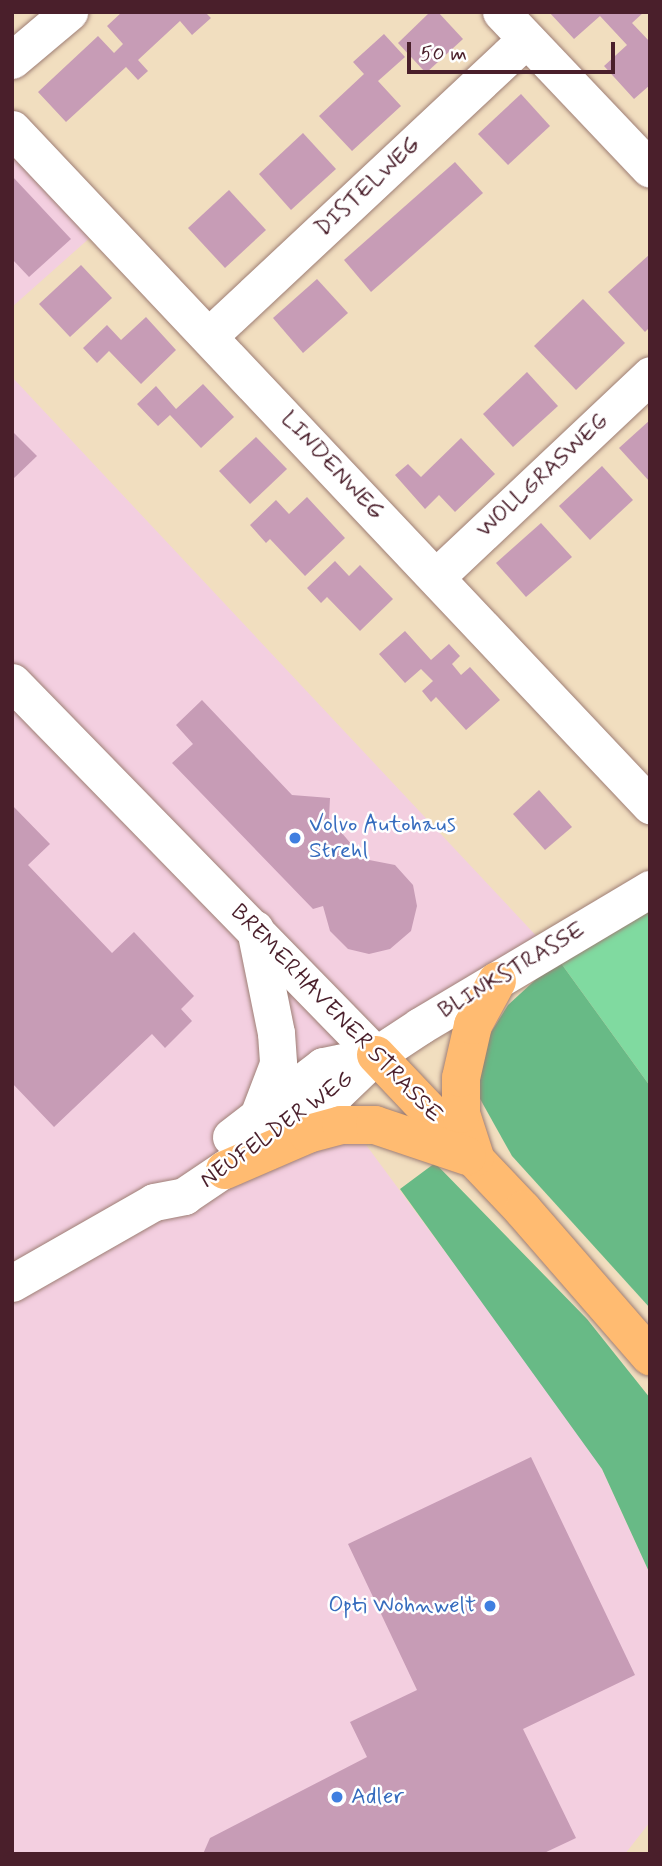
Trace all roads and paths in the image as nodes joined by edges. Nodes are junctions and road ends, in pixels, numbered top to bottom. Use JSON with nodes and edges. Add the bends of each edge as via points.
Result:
{"nodes":[{"id":1,"x":69,"y":12,"type":"edge"},
{"id":2,"x":501,"y":12,"type":"edge"},
{"id":3,"x":526,"y":39,"type":"junction"},
{"id":4,"x":12,"y":60,"type":"edge"},
{"id":5,"x":12,"y":129,"type":"edge"},
{"id":6,"x":650,"y":169,"type":"edge"},
{"id":7,"x":210,"y":335,"type":"junction"},
{"id":8,"x":650,"y":375,"type":"edge"},
{"id":9,"x":436,"y":577,"type":"junction"},
{"id":10,"x":12,"y":682,"type":"edge"},
{"id":11,"x":650,"y":805,"type":"edge"},
{"id":12,"x":650,"y":889,"type":"edge"},
{"id":13,"x":255,"y":929,"type":"junction"},
{"id":14,"x":497,"y":981,"type":"junction"},
{"id":15,"x":376,"y":1055,"type":"junction"},
{"id":16,"x":258,"y":1116,"type":"junction"},
{"id":17,"x":475,"y":1159,"type":"junction"},
{"id":18,"x":225,"y":1170,"type":"junction"},
{"id":19,"x":153,"y":1202,"type":"junction"},
{"id":20,"x":12,"y":1283,"type":"edge"},
{"id":21,"x":650,"y":1356,"type":"edge"}],
"edges":[{"from":1,"to":4,"type":"street"},
{"from":2,"to":3,"type":"street"},
{"from":3,"to":6,"type":"street"},
{"from":3,"to":7,"type":"street","name":"DISTELWEG"},
{"from":5,"to":7,"type":"street","name":"LINDENWEG"},
{"from":7,"to":9,"type":"street","name":"LINDENWEG"},
{"from":8,"to":9,"type":"street","name":"WOLLGRASWEG"},
{"from":9,"to":11,"type":"street","name":"LINDENWEG"},
{"from":10,"to":13,"type":"street","name":"BREMERHAVENER STRASSE"},
{"from":12,"to":14,"type":"street","name":"BLINKSTRASSE"},
{"from":13,"to":15,"type":"street","name":"BREMERHAVENER STRASSE"},
{"from":13,"to":16,"type":"street","via":[[278,1064]]},
{"from":14,"to":15,"type":"street","name":"BLINKSTRASSE"},
{"from":14,"to":17,"type":"main road","via":[[473,1025],[461,1078],[461,1114]]},
{"from":15,"to":16,"type":"street","name":"NEUFELDER WEG","via":[[323,1066]]},
{"from":15,"to":17,"type":"main road","name":"BREMERHAVENER STRASSE"},
{"from":15,"to":18,"type":"street","name":"NEUFELDER WEG","via":[[335,1094]]},
{"from":16,"to":19,"type":"street","name":"NEUFELDER WEG","via":[[170,1183]]},
{"from":17,"to":18,"type":"main road","via":[[375,1125],[341,1125],[308,1134]]},
{"from":17,"to":21,"type":"main road","name":"BREMERHAVENER STRASSE"},
{"from":18,"to":19,"type":"street","name":"NEUFELDER WEG","via":[[184,1196]]},
{"from":19,"to":20,"type":"street","name":"NEUFELDER WEG"}]}
